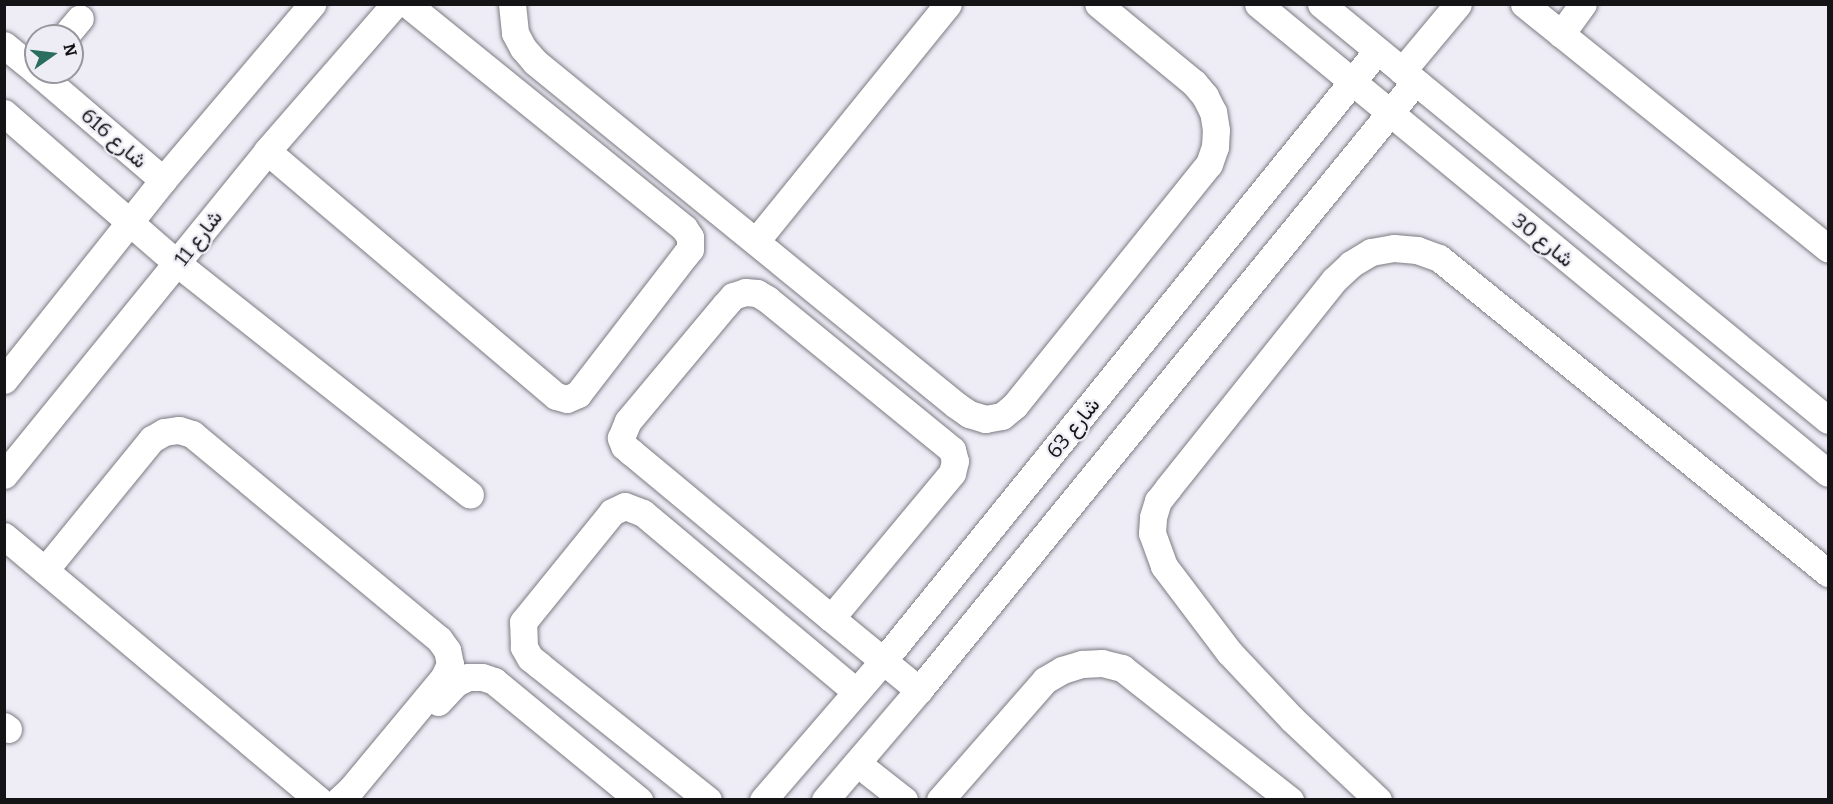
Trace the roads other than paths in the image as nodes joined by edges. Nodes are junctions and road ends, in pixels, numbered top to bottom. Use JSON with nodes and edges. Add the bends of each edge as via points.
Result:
{"nodes":[{"id":1,"x":312,"y":4,"type":"edge"},
{"id":2,"x":395,"y":4,"type":"edge"},
{"id":3,"x":407,"y":4,"type":"edge"},
{"id":4,"x":512,"y":4,"type":"edge"},
{"id":5,"x":948,"y":4,"type":"edge"},
{"id":6,"x":1098,"y":4,"type":"edge"},
{"id":7,"x":1258,"y":4,"type":"edge"},
{"id":8,"x":1321,"y":4,"type":"edge"},
{"id":9,"x":1458,"y":4,"type":"edge"},
{"id":10,"x":1524,"y":4,"type":"edge"},
{"id":11,"x":1583,"y":4,"type":"edge"},
{"id":12,"x":1561,"y":34,"type":"junction"},
{"id":13,"x":4,"y":45,"type":"edge"},
{"id":14,"x":1377,"y":51,"type":"junction"},
{"id":15,"x":24,"y":62,"type":"edge"},
{"id":16,"x":1408,"y":76,"type":"junction"},
{"id":17,"x":50,"y":84,"type":"edge"},
{"id":18,"x":1353,"y":84,"type":"junction"},
{"id":19,"x":4,"y":113,"type":"edge"},
{"id":20,"x":1389,"y":115,"type":"junction"},
{"id":21,"x":267,"y":151,"type":"junction"},
{"id":22,"x":163,"y":180,"type":"junction"},
{"id":23,"x":129,"y":223,"type":"junction"},
{"id":24,"x":756,"y":241,"type":"junction"},
{"id":25,"x":1828,"y":248,"type":"edge"},
{"id":26,"x":178,"y":264,"type":"junction"},
{"id":27,"x":4,"y":380,"type":"edge"},
{"id":28,"x":1828,"y":420,"type":"edge"},
{"id":29,"x":1828,"y":473,"type":"edge"},
{"id":30,"x":4,"y":475,"type":"edge"},
{"id":31,"x":470,"y":495,"type":"dead end"},
{"id":32,"x":4,"y":536,"type":"edge"},
{"id":33,"x":45,"y":570,"type":"junction"},
{"id":34,"x":1828,"y":573,"type":"edge"},
{"id":35,"x":831,"y":618,"type":"junction"},
{"id":36,"x":883,"y":661,"type":"junction"},
{"id":37,"x":919,"y":690,"type":"junction"},
{"id":38,"x":856,"y":692,"type":"junction"},
{"id":39,"x":857,"y":764,"type":"junction"},
{"id":40,"x":320,"y":800,"type":"edge"},
{"id":41,"x":339,"y":800,"type":"edge"},
{"id":42,"x":356,"y":800,"type":"edge"},
{"id":43,"x":639,"y":800,"type":"edge"},
{"id":44,"x":708,"y":800,"type":"edge"},
{"id":45,"x":764,"y":800,"type":"edge"},
{"id":46,"x":825,"y":800,"type":"edge"},
{"id":47,"x":904,"y":800,"type":"edge"},
{"id":48,"x":940,"y":800,"type":"edge"},
{"id":49,"x":1290,"y":800,"type":"edge"},
{"id":50,"x":1378,"y":800,"type":"edge"}],
"edges":[{"from":1,"to":22,"type":"street"},
{"from":2,"to":21,"type":"street","name":"شارع 11"},
{"from":3,"to":21,"type":"street","via":[[684,228],[690,237],[690,249],[578,394],[567,399],[556,396]]},
{"from":4,"to":24,"type":"street","via":[[515,33],[535,62]]},
{"from":5,"to":24,"type":"street"},
{"from":6,"to":24,"type":"street","via":[[1205,96],[1213,112],[1215,147],[1209,164],[1015,405],[1002,416],[985,419],[969,414]]},
{"from":7,"to":18,"type":"street","name":"شارع 30"},
{"from":8,"to":14,"type":"street","name":"شارع 30"},
{"from":9,"to":16,"type":"street"},
{"from":10,"to":12,"type":"street"},
{"from":11,"to":12,"type":"street"},
{"from":12,"to":25,"type":"street"},
{"from":13,"to":15,"type":"street","name":"شارع 616"},
{"from":14,"to":16,"type":"street","name":"شارع 30"},
{"from":14,"to":18,"type":"street","name":"شارع 63"},
{"from":16,"to":20,"type":"street"},
{"from":16,"to":28,"type":"street","name":"شارع 30"},
{"from":17,"to":22,"type":"street","name":"شارع 616"},
{"from":18,"to":20,"type":"street","name":"شارع 30"},
{"from":18,"to":36,"type":"street","name":"شارع 63"},
{"from":19,"to":23,"type":"street"},
{"from":20,"to":29,"type":"street","name":"شارع 30"},
{"from":20,"to":37,"type":"street"},
{"from":21,"to":26,"type":"street","name":"شارع 11"},
{"from":22,"to":23,"type":"street"},
{"from":23,"to":26,"type":"street"},
{"from":23,"to":27,"type":"street"},
{"from":26,"to":30,"type":"street","name":"شارع 11"},
{"from":26,"to":31,"type":"street"},
{"from":32,"to":33,"type":"street"},
{"from":33,"to":40,"type":"street"},
{"from":33,"to":41,"type":"street","via":[[152,439],[179,430],[192,434],[439,639],[447,650],[450,664],[444,677]]},
{"from":34,"to":50,"type":"street","via":[[1438,258],[1417,250],[1371,252],[1334,280],[1168,488],[1158,501],[1152,533],[1164,566],[1229,652],[1292,719]]},
{"from":35,"to":35,"type":"street","via":[[944,484],[955,461],[952,450],[942,441],[767,299],[745,292],[725,305],[628,421],[621,438],[624,446]]},
{"from":35,"to":36,"type":"street"},
{"from":36,"to":37,"type":"street"},
{"from":36,"to":38,"type":"street","name":"شارع 63"},
{"from":37,"to":39,"type":"street"},
{"from":38,"to":44,"type":"street","via":[[643,513],[625,506],[612,512],[523,622],[524,647],[539,665]]},
{"from":38,"to":45,"type":"street","name":"شارع 63"},
{"from":39,"to":46,"type":"street"},
{"from":39,"to":47,"type":"street"},
{"from":42,"to":43,"type":"street","via":[[456,683],[468,677],[482,677],[494,681]]},
{"from":48,"to":49,"type":"street","via":[[1045,680],[1082,664],[1102,663],[1122,668]]}]}
